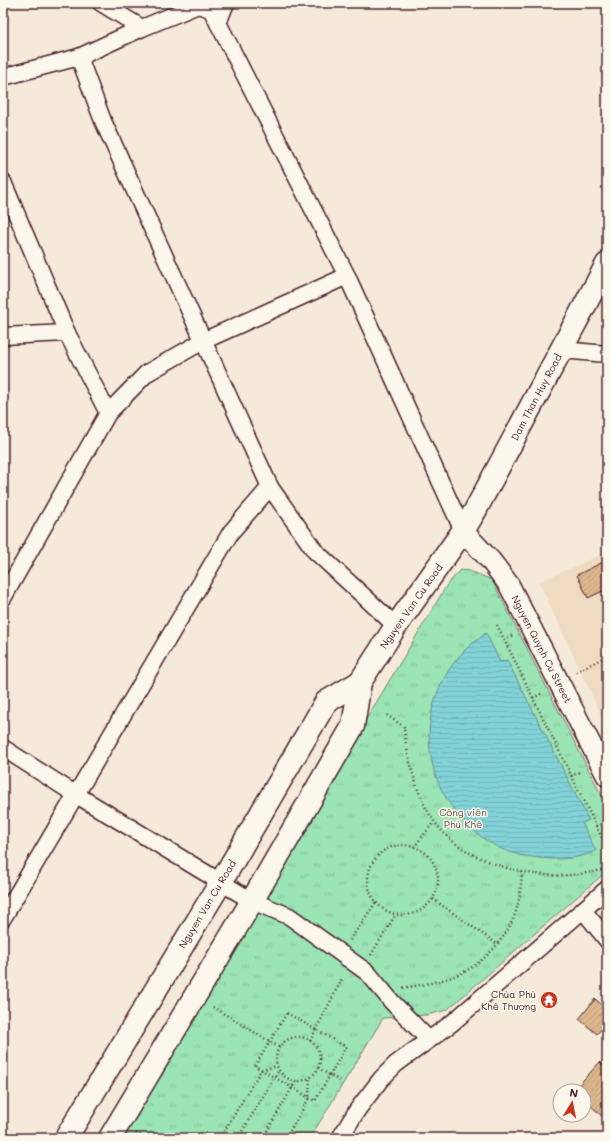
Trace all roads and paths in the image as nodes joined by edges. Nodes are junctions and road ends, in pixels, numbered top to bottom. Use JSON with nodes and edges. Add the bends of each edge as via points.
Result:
{"nodes":[{"id":1,"x":101,"y":3,"type":"edge"},
{"id":2,"x":226,"y":3,"type":"edge"},
{"id":3,"x":218,"y":23,"type":"junction"},
{"id":4,"x":142,"y":28,"type":"junction"},
{"id":5,"x":79,"y":57,"type":"junction"},
{"id":6,"x":3,"y":77,"type":"edge"},
{"id":7,"x":3,"y":182,"type":"edge"},
{"id":8,"x":607,"y":264,"type":"edge"},
{"id":9,"x":347,"y":276,"type":"junction"},
{"id":10,"x":67,"y":333,"type":"junction"},
{"id":11,"x":3,"y":336,"type":"edge"},
{"id":12,"x":203,"y":341,"type":"junction"},
{"id":13,"x":561,"y":350,"type":"junction"},
{"id":14,"x":607,"y":354,"type":"edge"},
{"id":15,"x":108,"y":413,"type":"junction"},
{"id":16,"x":270,"y":487,"type":"junction"},
{"id":17,"x":463,"y":531,"type":"junction"},
{"id":18,"x":3,"y":598,"type":"edge"},
{"id":19,"x":497,"y":625,"type":"dead end"},
{"id":20,"x":396,"y":626,"type":"junction"},
{"id":21,"x":607,"y":656,"type":"edge"},
{"id":22,"x":558,"y":681,"type":"junction"},
{"id":23,"x":360,"y":682,"type":"junction"},
{"id":24,"x":387,"y":715,"type":"dead end"},
{"id":25,"x":3,"y":748,"type":"edge"},
{"id":26,"x":607,"y":776,"type":"edge"},
{"id":27,"x":75,"y":794,"type":"junction"},
{"id":28,"x":607,"y":821,"type":"edge"},
{"id":29,"x":434,"y":822,"type":"junction"},
{"id":30,"x":596,"y":826,"type":"junction"},
{"id":31,"x":414,"y":847,"type":"junction"},
{"id":32,"x":607,"y":848,"type":"edge"},
{"id":33,"x":607,"y":866,"type":"edge"},
{"id":34,"x":601,"y":870,"type":"junction"},
{"id":35,"x":522,"y":872,"type":"junction"},
{"id":36,"x":221,"y":882,"type":"junction"},
{"id":37,"x":605,"y":882,"type":"edge"},
{"id":38,"x":433,"y":899,"type":"junction"},
{"id":39,"x":252,"y":901,"type":"junction"},
{"id":40,"x":376,"y":902,"type":"junction"},
{"id":41,"x":583,"y":910,"type":"junction"},
{"id":42,"x":396,"y":914,"type":"junction"},
{"id":43,"x":3,"y":918,"type":"edge"},
{"id":44,"x":607,"y":940,"type":"edge"},
{"id":45,"x":497,"y":944,"type":"junction"},
{"id":46,"x":352,"y":962,"type":"junction"},
{"id":47,"x":381,"y":990,"type":"junction"},
{"id":48,"x":211,"y":1005,"type":"dead end"},
{"id":49,"x":315,"y":1030,"type":"junction"},
{"id":50,"x":429,"y":1040,"type":"junction"},
{"id":51,"x":310,"y":1041,"type":"junction"},
{"id":52,"x":270,"y":1042,"type":"junction"},
{"id":53,"x":279,"y":1047,"type":"junction"},
{"id":54,"x":277,"y":1066,"type":"junction"},
{"id":55,"x":318,"y":1068,"type":"junction"},
{"id":56,"x":261,"y":1070,"type":"junction"},
{"id":57,"x":278,"y":1070,"type":"junction"},
{"id":58,"x":330,"y":1075,"type":"junction"},
{"id":59,"x":310,"y":1076,"type":"junction"},
{"id":60,"x":274,"y":1077,"type":"junction"},
{"id":61,"x":296,"y":1081,"type":"junction"},
{"id":62,"x":342,"y":1082,"type":"dead end"},
{"id":63,"x":292,"y":1088,"type":"junction"},
{"id":64,"x":309,"y":1098,"type":"junction"},
{"id":65,"x":136,"y":1133,"type":"dead end"},
{"id":66,"x":66,"y":1138,"type":"edge"},
{"id":67,"x":110,"y":1138,"type":"edge"},
{"id":68,"x":144,"y":1138,"type":"edge"},
{"id":69,"x":220,"y":1138,"type":"edge"},
{"id":70,"x":238,"y":1138,"type":"edge"},
{"id":71,"x":262,"y":1138,"type":"edge"},
{"id":72,"x":286,"y":1138,"type":"edge"},
{"id":73,"x":340,"y":1138,"type":"edge"}],
"edges":[{"from":1,"to":4,"type":"street"},
{"from":2,"to":3,"type":"street"},
{"from":3,"to":4,"type":"street","via":[[211,9],[198,5]]},
{"from":3,"to":9,"type":"street"},
{"from":4,"to":5,"type":"street"},
{"from":5,"to":6,"type":"street"},
{"from":5,"to":12,"type":"street","via":[[103,121]]},
{"from":7,"to":10,"type":"street"},
{"from":8,"to":13,"type":"main road","name":"Dam Than Huy Road"},
{"from":9,"to":12,"type":"street"},
{"from":9,"to":17,"type":"street"},
{"from":10,"to":11,"type":"street"},
{"from":10,"to":15,"type":"street"},
{"from":12,"to":15,"type":"street","via":[[147,373]]},
{"from":12,"to":16,"type":"street"},
{"from":13,"to":14,"type":"street"},
{"from":13,"to":17,"type":"main road","name":"Dam Than Huy Road"},
{"from":15,"to":18,"type":"street"},
{"from":16,"to":20,"type":"street","via":[[315,551]]},
{"from":16,"to":27,"type":"street","via":[[231,532]]},
{"from":17,"to":20,"type":"main road","name":"Nguyen Van Cu Road"},
{"from":17,"to":22,"type":"street","name":"Nguyen Quynh Cu Street","via":[[509,585]]},
{"from":19,"to":30,"type":"path"},
{"from":20,"to":23,"type":"main road","name":"Nguyen Van Cu Road"},
{"from":21,"to":22,"type":"path"},
{"from":22,"to":26,"type":"street","name":"Nguyen Quynh Cu Street"},
{"from":23,"to":36,"type":"main road","name":"Nguyen Van Cu Road","via":[[324,704]]},
{"from":23,"to":39,"type":"main road","name":"Nguyen Van Cu Road","via":[[353,726]]},
{"from":24,"to":29,"type":"path","via":[[404,727],[418,792]]},
{"from":25,"to":27,"type":"street"},
{"from":27,"to":36,"type":"street"},
{"from":27,"to":43,"type":"street"},
{"from":28,"to":30,"type":"path"},
{"from":29,"to":31,"type":"path"},
{"from":29,"to":35,"type":"path","via":[[450,840],[474,855]]},
{"from":30,"to":32,"type":"path"},
{"from":31,"to":38,"type":"path","via":[[422,850],[434,862],[437,870],[438,887]]},
{"from":31,"to":40,"type":"path","via":[[391,847],[382,851],[373,862],[368,880]]},
{"from":33,"to":34,"type":"path"},
{"from":34,"to":35,"type":"path","via":[[554,876]]},
{"from":34,"to":37,"type":"path"},
{"from":35,"to":45,"type":"path","via":[[517,909],[510,926]]},
{"from":36,"to":39,"type":"street"},
{"from":36,"to":66,"type":"main road","name":"Nguyen Van Cu Road"},
{"from":37,"to":41,"type":"street"},
{"from":38,"to":42,"type":"path","via":[[417,912]]},
{"from":38,"to":45,"type":"path"},
{"from":39,"to":46,"type":"street","via":[[289,916]]},
{"from":39,"to":67,"type":"main road","name":"Nguyen Van Cu Road"},
{"from":40,"to":42,"type":"path"},
{"from":40,"to":46,"type":"path"},
{"from":41,"to":44,"type":"street"},
{"from":41,"to":50,"type":"street"},
{"from":42,"to":46,"type":"path"},
{"from":45,"to":47,"type":"path","via":[[484,959],[456,976],[432,983]]},
{"from":46,"to":47,"type":"street","via":[[368,973]]},
{"from":46,"to":49,"type":"path"},
{"from":47,"to":50,"type":"street"},
{"from":48,"to":52,"type":"path"},
{"from":49,"to":51,"type":"path"},
{"from":49,"to":52,"type":"path","via":[[287,1013]]},
{"from":49,"to":58,"type":"path","via":[[346,1047]]},
{"from":50,"to":73,"type":"street","via":[[396,1064],[381,1079]]},
{"from":51,"to":53,"type":"path","via":[[302,1037],[291,1038]]},
{"from":51,"to":55,"type":"path","via":[[320,1057]]},
{"from":52,"to":53,"type":"path"},
{"from":52,"to":56,"type":"path","via":[[255,1066]]},
{"from":53,"to":54,"type":"path","via":[[276,1054]]},
{"from":54,"to":56,"type":"path"},
{"from":54,"to":57,"type":"path"},
{"from":55,"to":58,"type":"path"},
{"from":55,"to":59,"type":"path"},
{"from":56,"to":60,"type":"path"},
{"from":56,"to":69,"type":"path"},
{"from":57,"to":60,"type":"path"},
{"from":57,"to":61,"type":"path","via":[[288,1079]]},
{"from":58,"to":62,"type":"path"},
{"from":58,"to":64,"type":"path","via":[[315,1101]]},
{"from":59,"to":61,"type":"path"},
{"from":59,"to":64,"type":"path"},
{"from":60,"to":63,"type":"path"},
{"from":60,"to":70,"type":"path"},
{"from":61,"to":63,"type":"path"},
{"from":63,"to":64,"type":"path"},
{"from":63,"to":71,"type":"path"},
{"from":64,"to":72,"type":"path"},
{"from":65,"to":68,"type":"path"}]}
